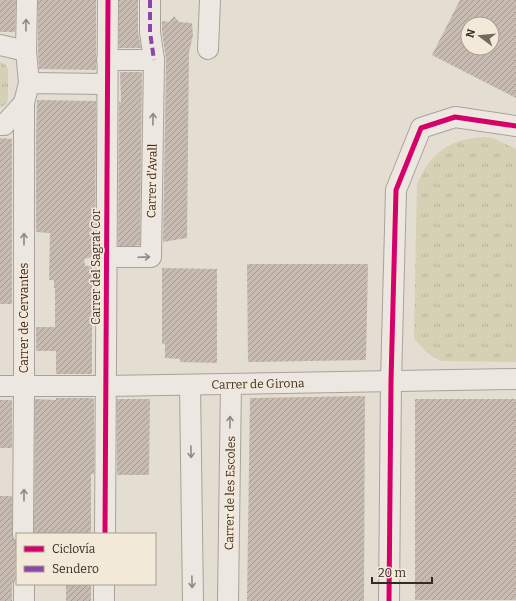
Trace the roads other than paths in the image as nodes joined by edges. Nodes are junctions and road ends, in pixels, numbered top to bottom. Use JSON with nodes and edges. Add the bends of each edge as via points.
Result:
{"nodes":[{"id":1,"x":27,"y":0,"type":"edge"},
{"id":2,"x":108,"y":0,"type":"edge"},
{"id":3,"x":150,"y":0,"type":"edge"},
{"id":4,"x":210,"y":0,"type":"edge"},
{"id":5,"x":0,"y":45,"type":"edge"},
{"id":6,"x":208,"y":49,"type":"dead end"},
{"id":7,"x":26,"y":51,"type":"junction"},
{"id":8,"x":107,"y":60,"type":"junction"},
{"id":9,"x":154,"y":60,"type":"junction"},
{"id":10,"x":29,"y":83,"type":"junction"},
{"id":11,"x":107,"y":84,"type":"junction"},
{"id":12,"x":24,"y":103,"type":"junction"},
{"id":13,"x":0,"y":125,"type":"edge"},
{"id":14,"x":516,"y":126,"type":"edge"},
{"id":15,"x":106,"y":257,"type":"junction"},
{"id":16,"x":516,"y":379,"type":"edge"},
{"id":17,"x":391,"y":381,"type":"junction"},
{"id":18,"x":231,"y":384,"type":"junction"},
{"id":19,"x":190,"y":385,"type":"junction"},
{"id":20,"x":0,"y":386,"type":"edge"},
{"id":21,"x":24,"y":386,"type":"junction"},
{"id":22,"x":105,"y":386,"type":"junction"},
{"id":23,"x":23,"y":533,"type":"edge"},
{"id":24,"x":105,"y":533,"type":"edge"},
{"id":25,"x":24,"y":585,"type":"edge"},
{"id":26,"x":104,"y":585,"type":"edge"},
{"id":27,"x":24,"y":601,"type":"edge"},
{"id":28,"x":104,"y":601,"type":"edge"},
{"id":29,"x":193,"y":601,"type":"edge"},
{"id":30,"x":228,"y":601,"type":"edge"},
{"id":31,"x":389,"y":601,"type":"edge"}],
"edges":[{"from":7,"to":1,"type":"street","one_way":true},
{"from":2,"to":8,"type":"street","name":"Carrer del Sagrat Cor"},
{"from":3,"to":9,"type":"street","name":"Carrer d'Avall","via":[[150,32]]},
{"from":4,"to":6,"type":"street"},
{"from":5,"to":7,"type":"street"},
{"from":7,"to":10,"type":"street"},
{"from":8,"to":9,"type":"street"},
{"from":8,"to":11,"type":"street","name":"Carrer del Sagrat Cor"},
{"from":15,"to":9,"type":"street","name":"Carrer d'Avall","one_way":true,"via":[[151,257]]},
{"from":10,"to":11,"type":"street"},
{"from":10,"to":12,"type":"street"},
{"from":11,"to":15,"type":"street","name":"Carrer del Sagrat Cor"},
{"from":12,"to":13,"type":"street","via":[[4,125]]},
{"from":21,"to":12,"type":"street","name":"Carrer de Cervantes","one_way":true},
{"from":14,"to":17,"type":"street","via":[[455,117],[421,128],[396,190]]},
{"from":15,"to":22,"type":"street","name":"Carrer del Sagrat Cor"},
{"from":16,"to":17,"type":"street","name":"Carrer de Girona"},
{"from":17,"to":18,"type":"street","name":"Carrer de Girona"},
{"from":17,"to":31,"type":"street"},
{"from":18,"to":19,"type":"street","name":"Carrer de Girona"},
{"from":30,"to":18,"type":"street","name":"Carrer de les Escoles","one_way":true},
{"from":19,"to":22,"type":"street","name":"Carrer de Girona"},
{"from":19,"to":29,"type":"street","one_way":true},
{"from":20,"to":21,"type":"street","name":"Carrer de Girona"},
{"from":21,"to":22,"type":"street","name":"Carrer de Girona"},
{"from":23,"to":21,"type":"street","name":"Carrer de Cervantes","one_way":true},
{"from":22,"to":24,"type":"street","name":"Carrer del Sagrat Cor"},
{"from":25,"to":27,"type":"street"},
{"from":26,"to":28,"type":"street"}]}
